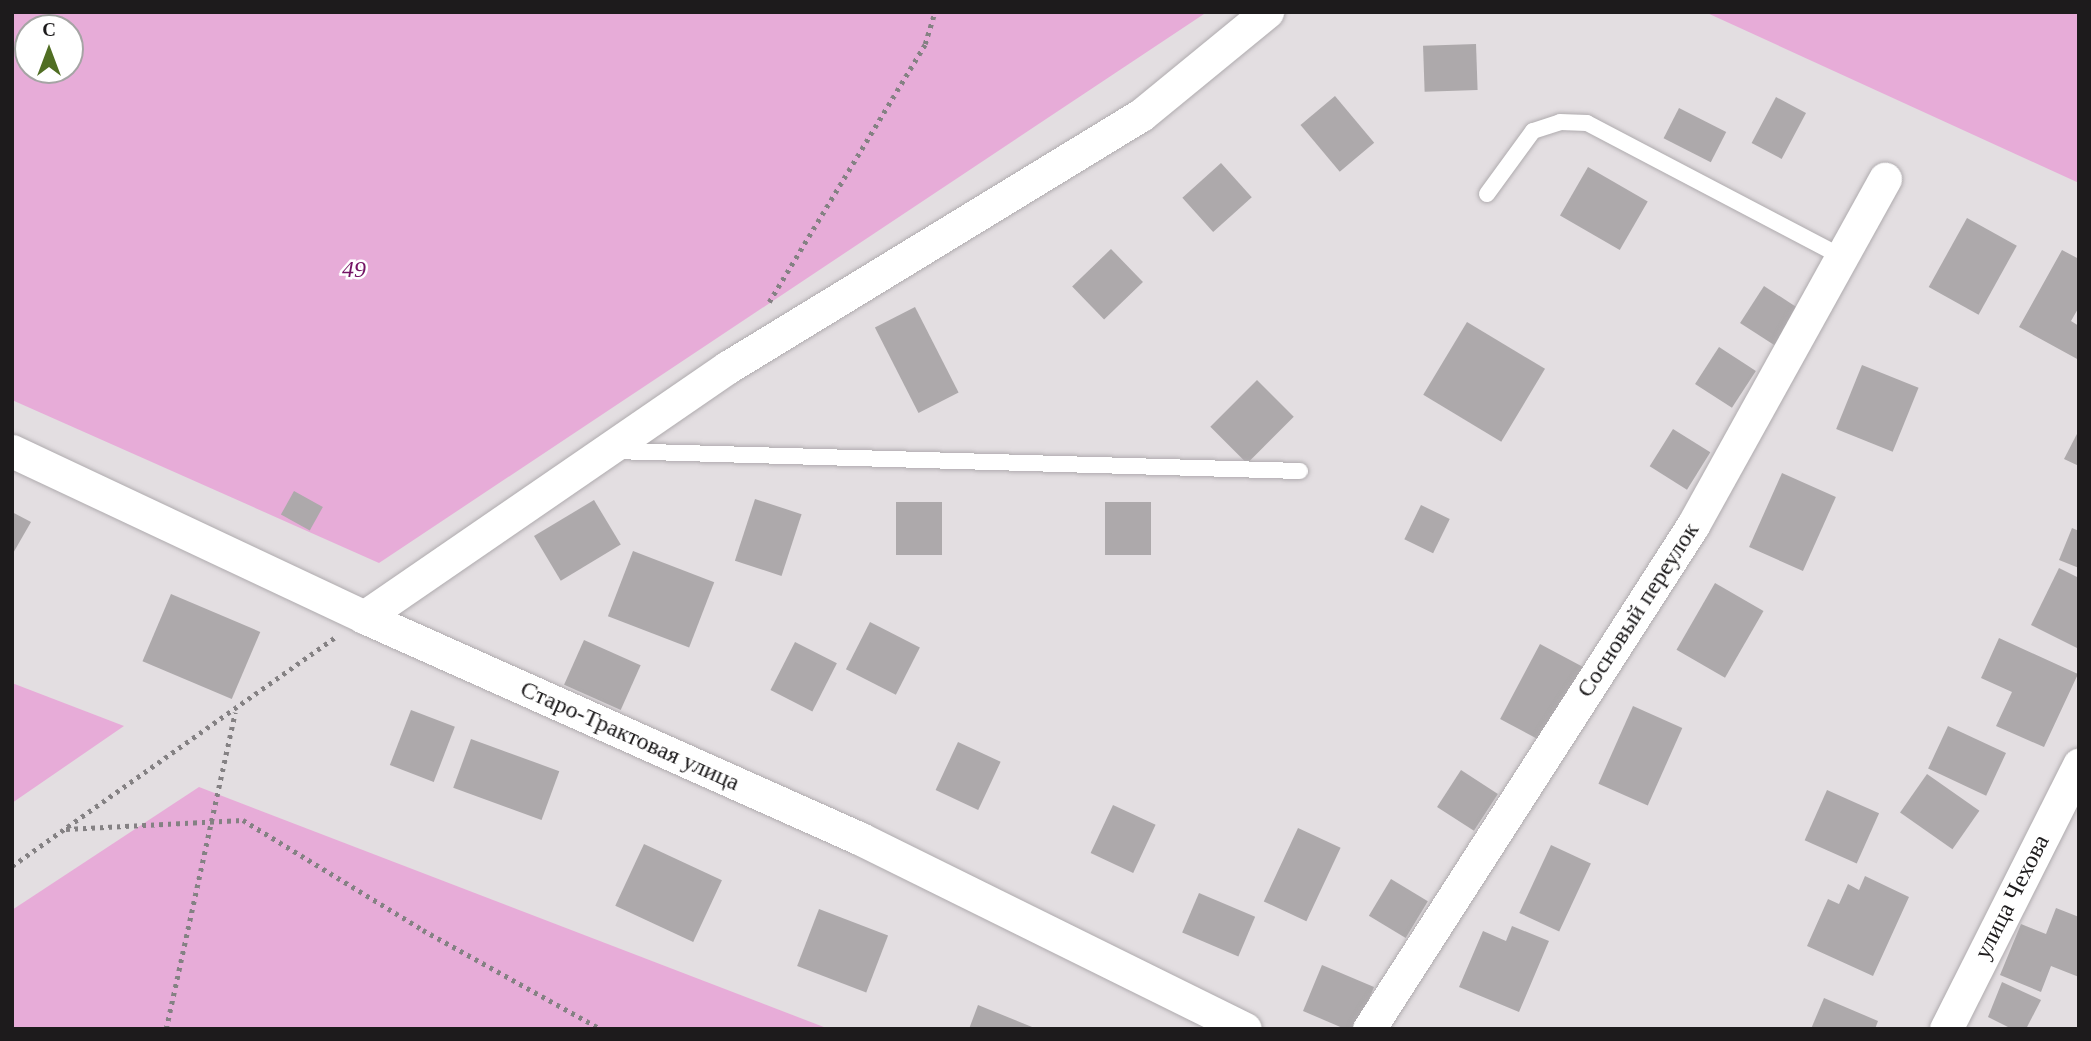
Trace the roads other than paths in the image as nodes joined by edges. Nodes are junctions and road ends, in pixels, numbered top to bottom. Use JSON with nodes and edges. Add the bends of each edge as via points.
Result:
{"nodes":[{"id":1,"x":1267,"y":12,"type":"edge"},
{"id":2,"x":1885,"y":180,"type":"dead end"},
{"id":3,"x":1487,"y":194,"type":"dead end"},
{"id":4,"x":1842,"y":257,"type":"junction"},
{"id":5,"x":12,"y":451,"type":"edge"},
{"id":6,"x":608,"y":451,"type":"junction"},
{"id":7,"x":1300,"y":471,"type":"dead end"},
{"id":8,"x":364,"y":617,"type":"junction"},
{"id":9,"x":2079,"y":765,"type":"edge"},
{"id":10,"x":1245,"y":1029,"type":"edge"},
{"id":11,"x":1369,"y":1029,"type":"edge"},
{"id":12,"x":1946,"y":1029,"type":"edge"}],
"edges":[{"from":1,"to":6,"type":"street","via":[[1141,115],[728,367]]},
{"from":2,"to":4,"type":"street","name":"Сосновый переулок"},
{"from":3,"to":4,"type":"lane","via":[[1533,131],[1560,122],[1587,123]]},
{"from":4,"to":11,"type":"street","name":"Сосновый переулок","via":[[1693,524]]},
{"from":5,"to":8,"type":"street","name":"Старо-Трактовая улица"},
{"from":6,"to":7,"type":"lane"},
{"from":6,"to":8,"type":"street"},
{"from":8,"to":10,"type":"street","name":"Старо-Трактовая улица","via":[[861,839]]},
{"from":9,"to":12,"type":"street","name":"улица Чехова"}]}
